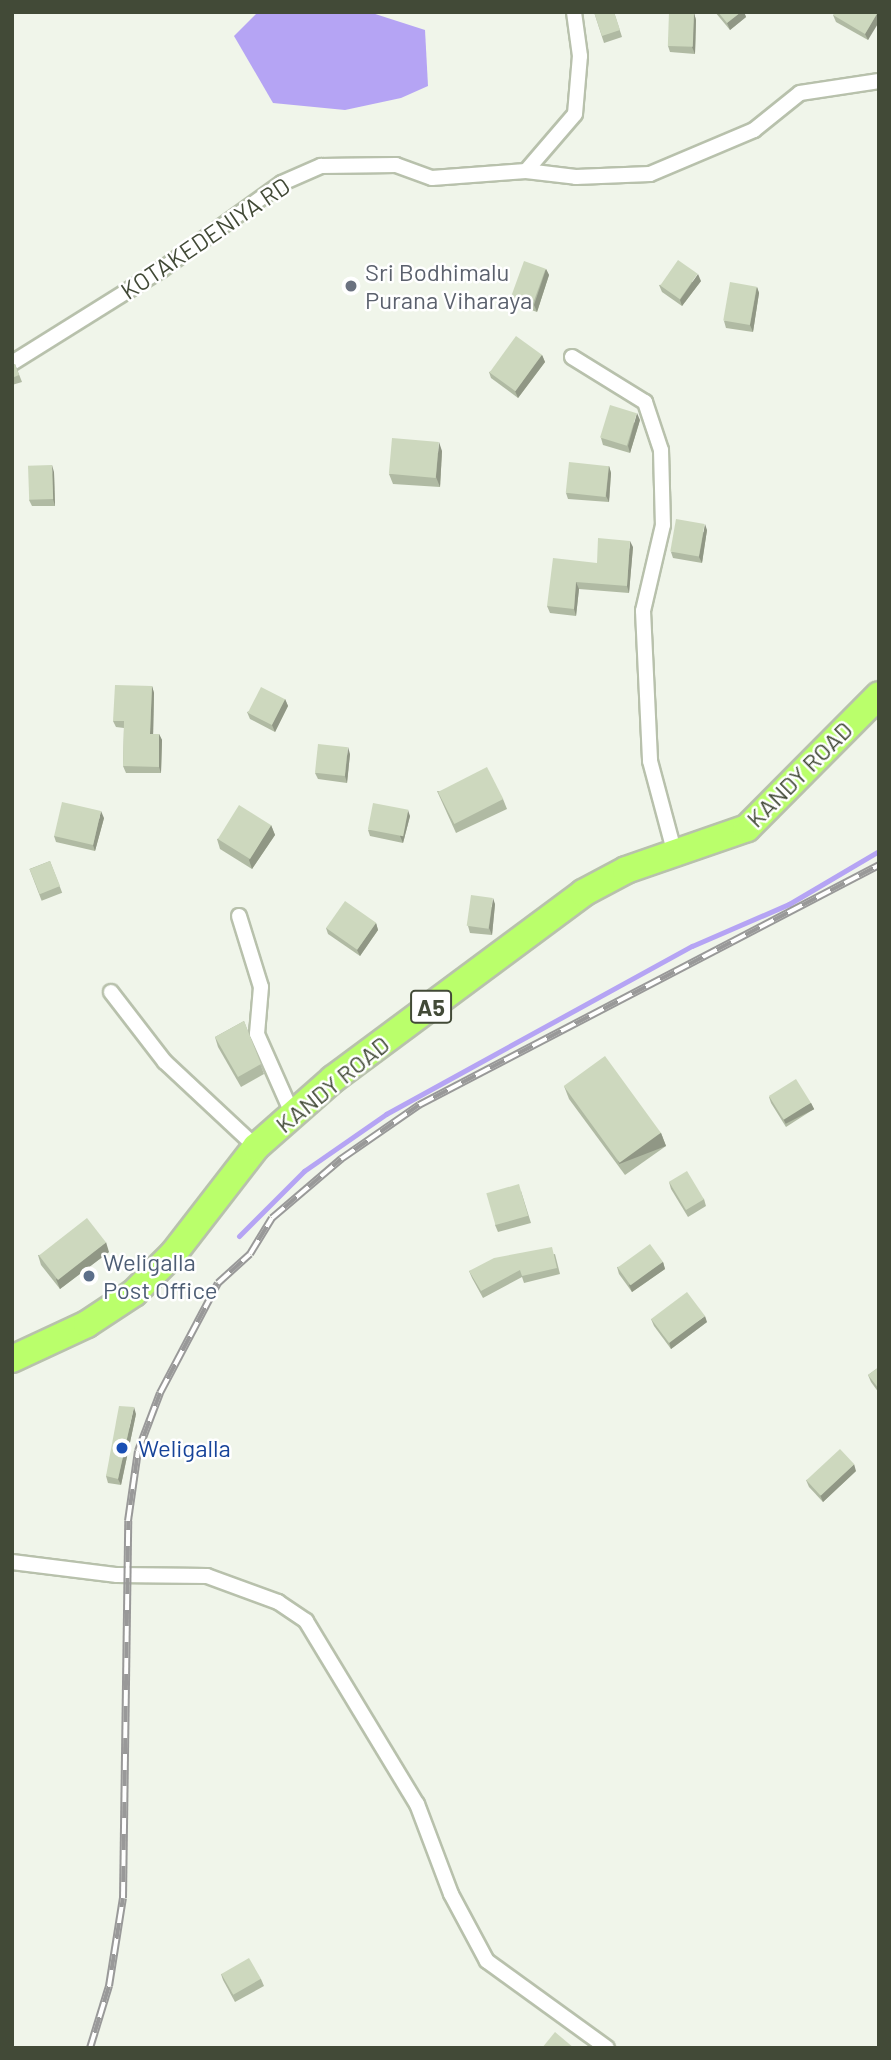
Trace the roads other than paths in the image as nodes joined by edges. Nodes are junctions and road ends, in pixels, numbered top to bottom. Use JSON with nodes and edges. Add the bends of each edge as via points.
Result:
{"nodes":[{"id":1,"x":574,"y":12,"type":"edge"},
{"id":2,"x":879,"y":81,"type":"edge"},
{"id":3,"x":526,"y":171,"type":"junction"},
{"id":4,"x":572,"y":357,"type":"dead end"},
{"id":5,"x":12,"y":363,"type":"edge"},
{"id":6,"x":879,"y":695,"type":"edge"},
{"id":7,"x":675,"y":854,"type":"junction"},
{"id":8,"x":239,"y":916,"type":"dead end"},
{"id":9,"x":111,"y":992,"type":"dead end"},
{"id":10,"x":292,"y":1113,"type":"junction"},
{"id":11,"x":256,"y":1147,"type":"junction"},
{"id":12,"x":12,"y":1359,"type":"edge"},
{"id":13,"x":12,"y":1562,"type":"edge"},
{"id":14,"x":607,"y":2048,"type":"edge"}],
"edges":[{"from":1,"to":3,"type":"street","via":[[580,56],[575,114]]},
{"from":2,"to":3,"type":"street","name":"KOTAKEDENIYA RD","via":[[800,93],[754,130],[650,174],[576,177]]},
{"from":3,"to":5,"type":"street","name":"KOTAKEDENIYA RD","via":[[432,178],[396,165],[321,166],[282,183],[161,270]]},
{"from":4,"to":7,"type":"street","via":[[645,402],[661,450],[663,526],[643,611],[650,761]]},
{"from":6,"to":7,"type":"highway","name":"KANDY ROAD","number":"A5","via":[[747,828]]},
{"from":7,"to":10,"type":"highway","name":"KANDY ROAD","number":"A5","via":[[626,870],[583,893]]},
{"from":8,"to":10,"type":"street","via":[[261,988],[257,1034]]},
{"from":9,"to":11,"type":"street","via":[[164,1062]]},
{"from":10,"to":11,"type":"highway","name":"KANDY ROAD","number":"A5"},
{"from":11,"to":12,"type":"highway","name":"KANDY ROAD","number":"A5","via":[[174,1253],[134,1293],[87,1324]]},
{"from":13,"to":14,"type":"street","via":[[117,1575],[207,1576],[278,1602],[306,1621],[417,1804],[451,1894],[487,1961]]}]}
